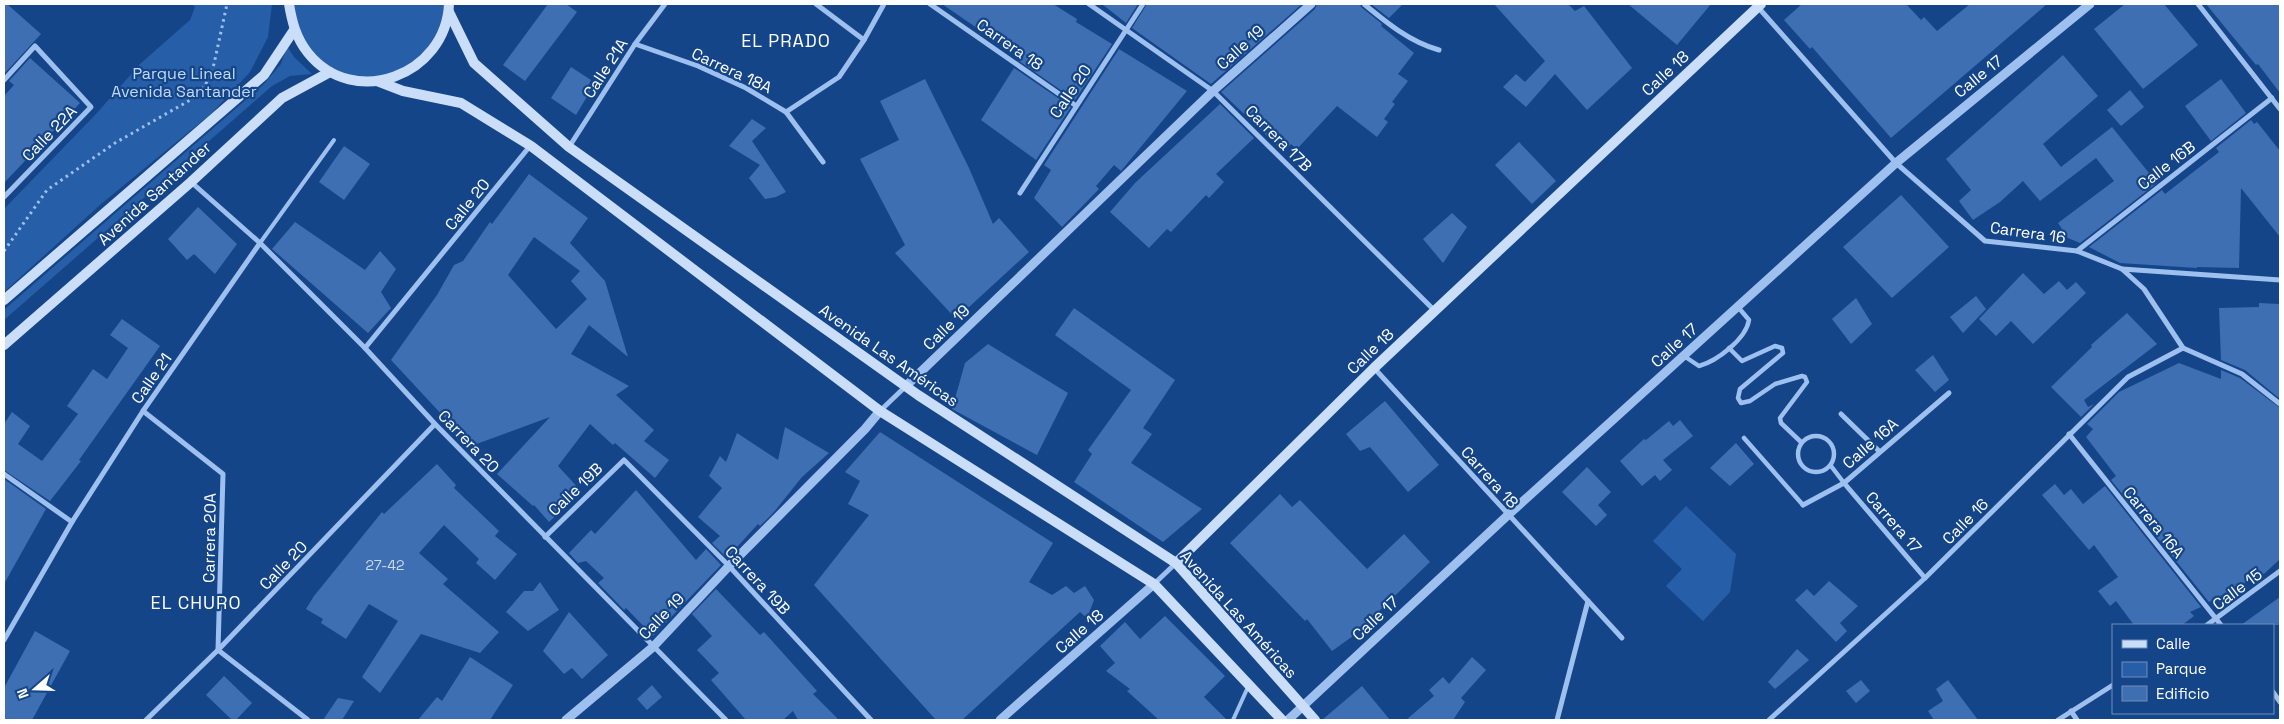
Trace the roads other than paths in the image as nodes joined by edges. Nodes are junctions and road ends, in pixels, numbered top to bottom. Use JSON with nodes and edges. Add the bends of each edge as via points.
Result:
{"nodes":[{"id":1,"x":289,"y":4,"type":"edge"},
{"id":2,"x":665,"y":4,"type":"edge"},
{"id":3,"x":816,"y":4,"type":"edge"},
{"id":4,"x":884,"y":4,"type":"edge"},
{"id":5,"x":930,"y":4,"type":"edge"},
{"id":6,"x":1089,"y":4,"type":"edge"},
{"id":7,"x":1143,"y":4,"type":"edge"},
{"id":8,"x":1311,"y":4,"type":"edge"},
{"id":9,"x":1364,"y":4,"type":"edge"},
{"id":10,"x":2090,"y":4,"type":"edge"},
{"id":11,"x":2198,"y":4,"type":"edge"},
{"id":12,"x":1758,"y":5,"type":"edge"},
{"id":13,"x":449,"y":8,"type":"edge"},
{"id":14,"x":294,"y":30,"type":"junction"},
{"id":15,"x":1126,"y":31,"type":"junction"},
{"id":16,"x":864,"y":40,"type":"junction"},
{"id":17,"x":635,"y":44,"type":"junction"},
{"id":18,"x":1439,"y":50,"type":"dead end"},
{"id":19,"x":330,"y":72,"type":"junction"},
{"id":20,"x":4,"y":80,"type":"edge"},
{"id":21,"x":377,"y":82,"type":"junction"},
{"id":22,"x":1213,"y":91,"type":"junction"},
{"id":23,"x":2272,"y":98,"type":"junction"},
{"id":24,"x":1075,"y":105,"type":"junction"},
{"id":25,"x":2280,"y":109,"type":"edge"},
{"id":26,"x":786,"y":112,"type":"junction"},
{"id":27,"x":334,"y":140,"type":"dead end"},
{"id":28,"x":531,"y":146,"type":"junction"},
{"id":29,"x":569,"y":147,"type":"junction"},
{"id":30,"x":823,"y":162,"type":"dead end"},
{"id":31,"x":1896,"y":163,"type":"junction"},
{"id":32,"x":191,"y":182,"type":"junction"},
{"id":33,"x":1020,"y":193,"type":"dead end"},
{"id":34,"x":4,"y":197,"type":"edge"},
{"id":35,"x":260,"y":243,"type":"junction"},
{"id":36,"x":2077,"y":251,"type":"junction"},
{"id":37,"x":2122,"y":269,"type":"junction"},
{"id":38,"x":2280,"y":280,"type":"edge"},
{"id":39,"x":4,"y":300,"type":"edge"},
{"id":40,"x":1738,"y":307,"type":"junction"},
{"id":41,"x":1435,"y":311,"type":"junction"},
{"id":42,"x":4,"y":345,"type":"edge"},
{"id":43,"x":365,"y":348,"type":"junction"},
{"id":44,"x":1730,"y":348,"type":"junction"},
{"id":45,"x":2183,"y":348,"type":"junction"},
{"id":46,"x":1684,"y":355,"type":"junction"},
{"id":47,"x":1374,"y":368,"type":"junction"},
{"id":48,"x":906,"y":386,"type":"junction"},
{"id":49,"x":1949,"y":393,"type":"dead end"},
{"id":50,"x":2280,"y":404,"type":"edge"},
{"id":51,"x":880,"y":411,"type":"junction"},
{"id":52,"x":143,"y":412,"type":"junction"},
{"id":53,"x":1841,"y":414,"type":"dead end"},
{"id":54,"x":435,"y":424,"type":"junction"},
{"id":55,"x":2069,"y":434,"type":"junction"},
{"id":56,"x":1744,"y":438,"type":"dead end"},
{"id":57,"x":1801,"y":442,"type":"junction"},
{"id":58,"x":1879,"y":451,"type":"junction"},
{"id":59,"x":624,"y":460,"type":"joint"},
{"id":60,"x":1830,"y":466,"type":"junction"},
{"id":61,"x":4,"y":474,"type":"edge"},
{"id":62,"x":1844,"y":483,"type":"junction"},
{"id":63,"x":1803,"y":504,"type":"joint"},
{"id":64,"x":1508,"y":515,"type":"junction"},
{"id":65,"x":72,"y":522,"type":"junction"},
{"id":66,"x":545,"y":537,"type":"junction"},
{"id":67,"x":1176,"y":563,"type":"junction"},
{"id":68,"x":729,"y":566,"type":"junction"},
{"id":69,"x":2280,"y":571,"type":"edge"},
{"id":70,"x":1925,"y":578,"type":"junction"},
{"id":71,"x":1154,"y":584,"type":"junction"},
{"id":72,"x":1588,"y":601,"type":"junction"},
{"id":73,"x":2216,"y":620,"type":"junction"},
{"id":74,"x":2209,"y":624,"type":"edge"},
{"id":75,"x":2220,"y":624,"type":"edge"},
{"id":76,"x":1622,"y":638,"type":"dead end"},
{"id":77,"x":4,"y":640,"type":"edge"},
{"id":78,"x":654,"y":647,"type":"junction"},
{"id":79,"x":218,"y":650,"type":"junction"},
{"id":80,"x":1249,"y":685,"type":"junction"},
{"id":81,"x":2112,"y":686,"type":"edge"},
{"id":82,"x":1302,"y":706,"type":"junction"},
{"id":83,"x":2071,"y":711,"type":"junction"},
{"id":84,"x":146,"y":720,"type":"edge"},
{"id":85,"x":308,"y":720,"type":"edge"},
{"id":86,"x":566,"y":720,"type":"edge"},
{"id":87,"x":726,"y":720,"type":"edge"},
{"id":88,"x":871,"y":720,"type":"edge"},
{"id":89,"x":1000,"y":720,"type":"edge"},
{"id":90,"x":1233,"y":720,"type":"edge"},
{"id":91,"x":1282,"y":720,"type":"edge"},
{"id":92,"x":1288,"y":720,"type":"edge"},
{"id":93,"x":1315,"y":720,"type":"edge"},
{"id":94,"x":1558,"y":720,"type":"edge"},
{"id":95,"x":1769,"y":720,"type":"edge"},
{"id":96,"x":2058,"y":720,"type":"edge"},
{"id":97,"x":2078,"y":720,"type":"edge"}],
"edges":[{"from":1,"to":14,"type":"main road"},
{"from":2,"to":17,"type":"street","name":"Calle 21A"},
{"from":3,"to":16,"type":"street"},
{"from":4,"to":16,"type":"street"},
{"from":5,"to":24,"type":"street","name":"Carrera 18"},
{"from":6,"to":15,"type":"street","name":"Carrera 17B"},
{"from":7,"to":15,"type":"street","name":"Calle 20"},
{"from":8,"to":22,"type":"street","name":"Calle 19"},
{"from":9,"to":18,"type":"street","via":[[1421,45]]},
{"from":10,"to":31,"type":"street","name":"Calle 17"},
{"from":11,"to":23,"type":"street"},
{"from":12,"to":31,"type":"street","name":"Carrera 16"},
{"from":12,"to":41,"type":"main road","name":"Calle 18"},
{"from":13,"to":21,"type":"main road","via":[[441,38],[425,60],[403,75]]},
{"from":13,"to":29,"type":"main road","name":"Avenida Las Américas","via":[[474,63]]},
{"from":14,"to":19,"type":"main road","via":[[308,54]]},
{"from":14,"to":39,"type":"main road","name":"Avenida Santander","via":[[264,75]]},
{"from":15,"to":22,"type":"street","name":"Carrera 17B"},
{"from":15,"to":24,"type":"street","name":"Calle 20"},
{"from":16,"to":26,"type":"street","via":[[839,77]]},
{"from":17,"to":26,"type":"street","name":"Carrera 18A","via":[[698,66],[746,88]]},
{"from":17,"to":29,"type":"street","name":"Calle 21A"},
{"from":19,"to":21,"type":"main road","via":[[353,80]]},
{"from":19,"to":32,"type":"main road","name":"Avenida Santander","via":[[282,98]]},
{"from":20,"to":34,"type":"street","name":"Calle 22A","via":[[35,46],[91,107]]},
{"from":21,"to":28,"type":"main road","via":[[461,103]]},
{"from":22,"to":41,"type":"street","name":"Carrera 17B"},
{"from":22,"to":48,"type":"street","name":"Calle 19"},
{"from":23,"to":25,"type":"street"},
{"from":23,"to":36,"type":"street","name":"Calle 16B"},
{"from":24,"to":33,"type":"street","name":"Calle 20"},
{"from":26,"to":30,"type":"street","name":"Carrera 18A"},
{"from":27,"to":35,"type":"lane","name":"Calle 21"},
{"from":28,"to":43,"type":"street","name":"Calle 20"},
{"from":28,"to":51,"type":"main road"},
{"from":29,"to":48,"type":"main road","name":"Avenida Las Américas"},
{"from":31,"to":36,"type":"street","name":"Carrera 16","via":[[1985,241]]},
{"from":31,"to":40,"type":"street","name":"Calle 17"},
{"from":32,"to":35,"type":"street","name":"Carrera 20"},
{"from":32,"to":42,"type":"main road","name":"Avenida Santander"},
{"from":35,"to":43,"type":"street","name":"Carrera 20"},
{"from":35,"to":52,"type":"street","name":"Calle 21"},
{"from":36,"to":37,"type":"street","name":"Carrera 16"},
{"from":37,"to":38,"type":"street"},
{"from":37,"to":45,"type":"street","name":"Carrera 16","via":[[2144,289]]},
{"from":40,"to":44,"type":"street","via":[[1749,320]]},
{"from":40,"to":46,"type":"street","name":"Calle 17"},
{"from":41,"to":47,"type":"main road","name":"Calle 18"},
{"from":43,"to":54,"type":"street","name":"Carrera 20"},
{"from":44,"to":46,"type":"street","via":[[1710,363],[1699,366]]},
{"from":44,"to":57,"type":"street","via":[[1742,360],[1775,346],[1782,348],[1783,353],[1778,358],[1740,389],[1738,398],[1742,403],[1775,384],[1805,377],[1801,392],[1780,418],[1781,423]]},
{"from":45,"to":50,"type":"street","via":[[2242,374]]},
{"from":45,"to":55,"type":"street","name":"Calle 16","via":[[2128,377]]},
{"from":46,"to":64,"type":"street","name":"Calle 17"},
{"from":47,"to":64,"type":"street","name":"Carrera 18"},
{"from":47,"to":67,"type":"main road","name":"Calle 18"},
{"from":48,"to":51,"type":"street","name":"Calle 19"},
{"from":48,"to":67,"type":"main road","name":"Avenida Las Américas"},
{"from":49,"to":58,"type":"street","name":"Calle 16A"},
{"from":51,"to":68,"type":"street","name":"Calle 19"},
{"from":51,"to":71,"type":"main road"},
{"from":52,"to":65,"type":"street","name":"Calle 21"},
{"from":52,"to":79,"type":"street","name":"Carrera 20A","via":[[222,474]]},
{"from":53,"to":58,"type":"street"},
{"from":54,"to":66,"type":"street","name":"Carrera 20"},
{"from":54,"to":79,"type":"street","name":"Calle 20"},
{"from":55,"to":70,"type":"street","name":"Calle 16"},
{"from":55,"to":73,"type":"street","name":"Carrera 16A"},
{"from":56,"to":63,"type":"street"},
{"from":57,"to":60,"type":"street","via":[[1798,456],[1810,472]]},
{"from":57,"to":60,"type":"street","via":[[1813,436],[1827,439],[1834,452]]},
{"from":58,"to":62,"type":"street","name":"Calle 16A"},
{"from":59,"to":66,"type":"street","name":"Calle 19B"},
{"from":59,"to":68,"type":"street","name":"Carrera 19B"},
{"from":60,"to":62,"type":"street"},
{"from":61,"to":65,"type":"street"},
{"from":62,"to":63,"type":"street","name":"Calle 16A"},
{"from":62,"to":70,"type":"street","name":"Carrera 17"},
{"from":64,"to":72,"type":"street","name":"Carrera 18"},
{"from":64,"to":82,"type":"street","name":"Calle 17"},
{"from":65,"to":77,"type":"street","name":"Calle 21"},
{"from":66,"to":78,"type":"street","name":"Carrera 20"},
{"from":67,"to":71,"type":"street","name":"Calle 18"},
{"from":67,"to":82,"type":"main road","name":"Avenida Las Américas"},
{"from":68,"to":78,"type":"street","name":"Calle 19"},
{"from":68,"to":88,"type":"street","name":"Carrera 19B"},
{"from":69,"to":73,"type":"street","name":"Calle 15"},
{"from":70,"to":95,"type":"street","name":"Calle 16"},
{"from":71,"to":80,"type":"main road"},
{"from":71,"to":89,"type":"street","name":"Calle 18"},
{"from":72,"to":76,"type":"street","name":"Carrera 18"},
{"from":72,"to":94,"type":"street"},
{"from":73,"to":74,"type":"street","name":"Calle 15"},
{"from":73,"to":75,"type":"street","name":"Carrera 16A"},
{"from":78,"to":86,"type":"street","name":"Calle 19"},
{"from":78,"to":87,"type":"street","name":"Carrera 20"},
{"from":79,"to":84,"type":"street","name":"Calle 20"},
{"from":79,"to":85,"type":"street"},
{"from":80,"to":90,"type":"lane"},
{"from":80,"to":91,"type":"main road"},
{"from":81,"to":83,"type":"street"},
{"from":82,"to":92,"type":"street","name":"Calle 17"},
{"from":82,"to":93,"type":"main road","name":"Avenida Las Américas"},
{"from":83,"to":96,"type":"street"},
{"from":83,"to":97,"type":"street"}]}
